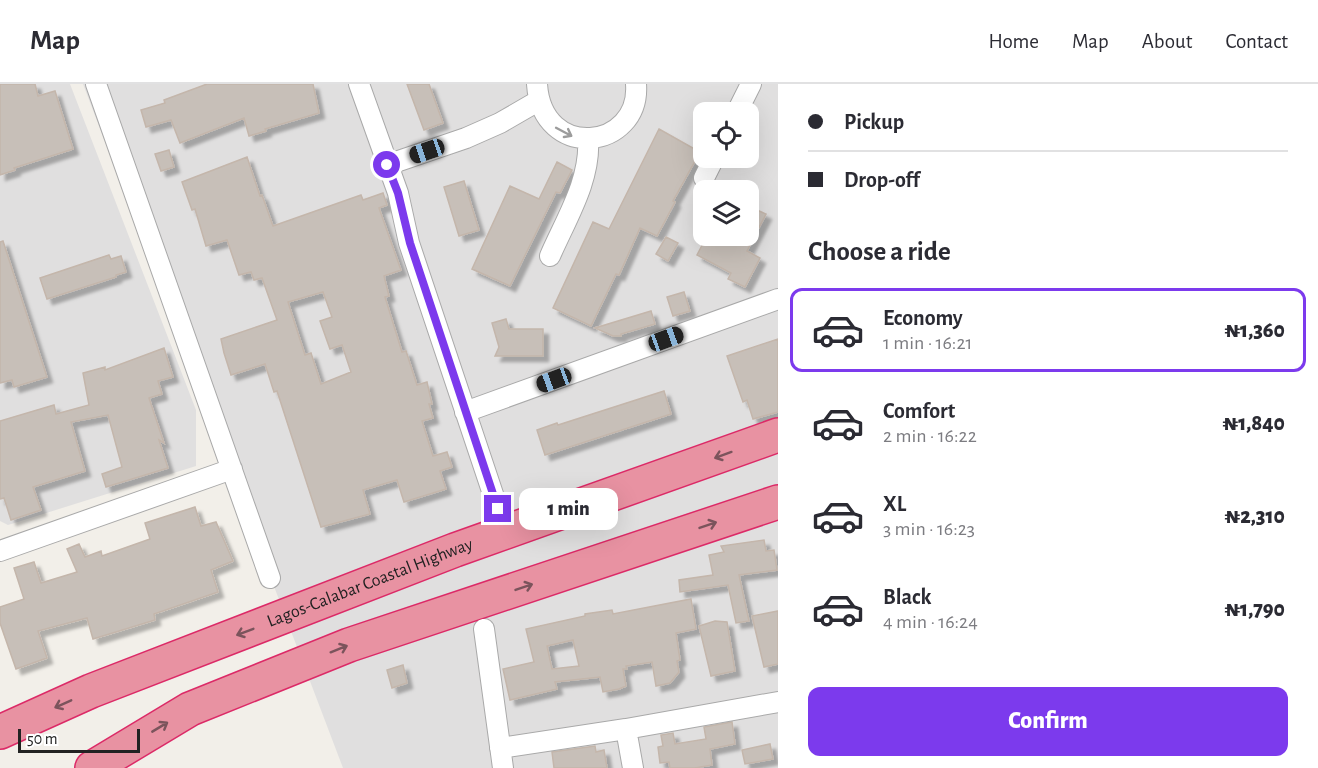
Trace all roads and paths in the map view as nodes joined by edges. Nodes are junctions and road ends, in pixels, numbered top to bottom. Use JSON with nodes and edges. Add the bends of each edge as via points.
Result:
{"nodes":[{"id":1,"x":96,"y":84,"type":"edge"},
{"id":2,"x":359,"y":84,"type":"edge"},
{"id":3,"x":636,"y":84,"type":"edge"},
{"id":4,"x":751,"y":84,"type":"edge"},
{"id":5,"x":538,"y":92,"type":"edge"},
{"id":6,"x":742,"y":102,"type":"edge"},
{"id":7,"x":588,"y":139,"type":"junction"},
{"id":8,"x":387,"y":165,"type":"junction"},
{"id":9,"x":709,"y":168,"type":"edge"},
{"id":10,"x":704,"y":178,"type":"dead end"},
{"id":11,"x":550,"y":256,"type":"dead end"},
{"id":12,"x":778,"y":299,"type":"edge"},
{"id":13,"x":465,"y":412,"type":"junction"},
{"id":14,"x":778,"y":435,"type":"edge"},
{"id":15,"x":232,"y":469,"type":"junction"},
{"id":16,"x":778,"y":502,"type":"edge"},
{"id":17,"x":498,"y":509,"type":"dead end"},
{"id":18,"x":0,"y":551,"type":"edge"},
{"id":19,"x":270,"y":578,"type":"dead end"},
{"id":20,"x":484,"y":629,"type":"dead end"},
{"id":21,"x":778,"y":702,"type":"edge"},
{"id":22,"x":626,"y":729,"type":"junction"},
{"id":23,"x":0,"y":732,"type":"edge"},
{"id":24,"x":501,"y":758,"type":"edge"},
{"id":25,"x":92,"y":768,"type":"edge"},
{"id":26,"x":633,"y":768,"type":"edge"}],
"edges":[{"from":1,"to":15,"type":"street"},
{"from":2,"to":8,"type":"street"},
{"from":3,"to":7,"type":"street","via":[[632,110],[620,127],[605,136]]},
{"from":4,"to":6,"type":"street"},
{"from":5,"to":7,"type":"street","one_way":true,"via":[[545,116],[557,129]]},
{"from":5,"to":8,"type":"street","via":[[500,123]]},
{"from":7,"to":11,"type":"street","via":[[583,180]]},
{"from":8,"to":13,"type":"street"},
{"from":9,"to":10,"type":"street"},
{"from":12,"to":13,"type":"street"},
{"from":13,"to":17,"type":"street"},
{"from":14,"to":23,"type":"highway","name":"Lagos-Calabar Coastal Highway","one_way":true,"via":[[454,550],[91,691]]},
{"from":15,"to":18,"type":"street"},
{"from":15,"to":19,"type":"street"},
{"from":25,"to":16,"type":"highway","one_way":true,"via":[[190,709],[349,645]]},
{"from":20,"to":24,"type":"street"},
{"from":21,"to":22,"type":"street"},
{"from":22,"to":24,"type":"street"},
{"from":22,"to":26,"type":"street"}]}
